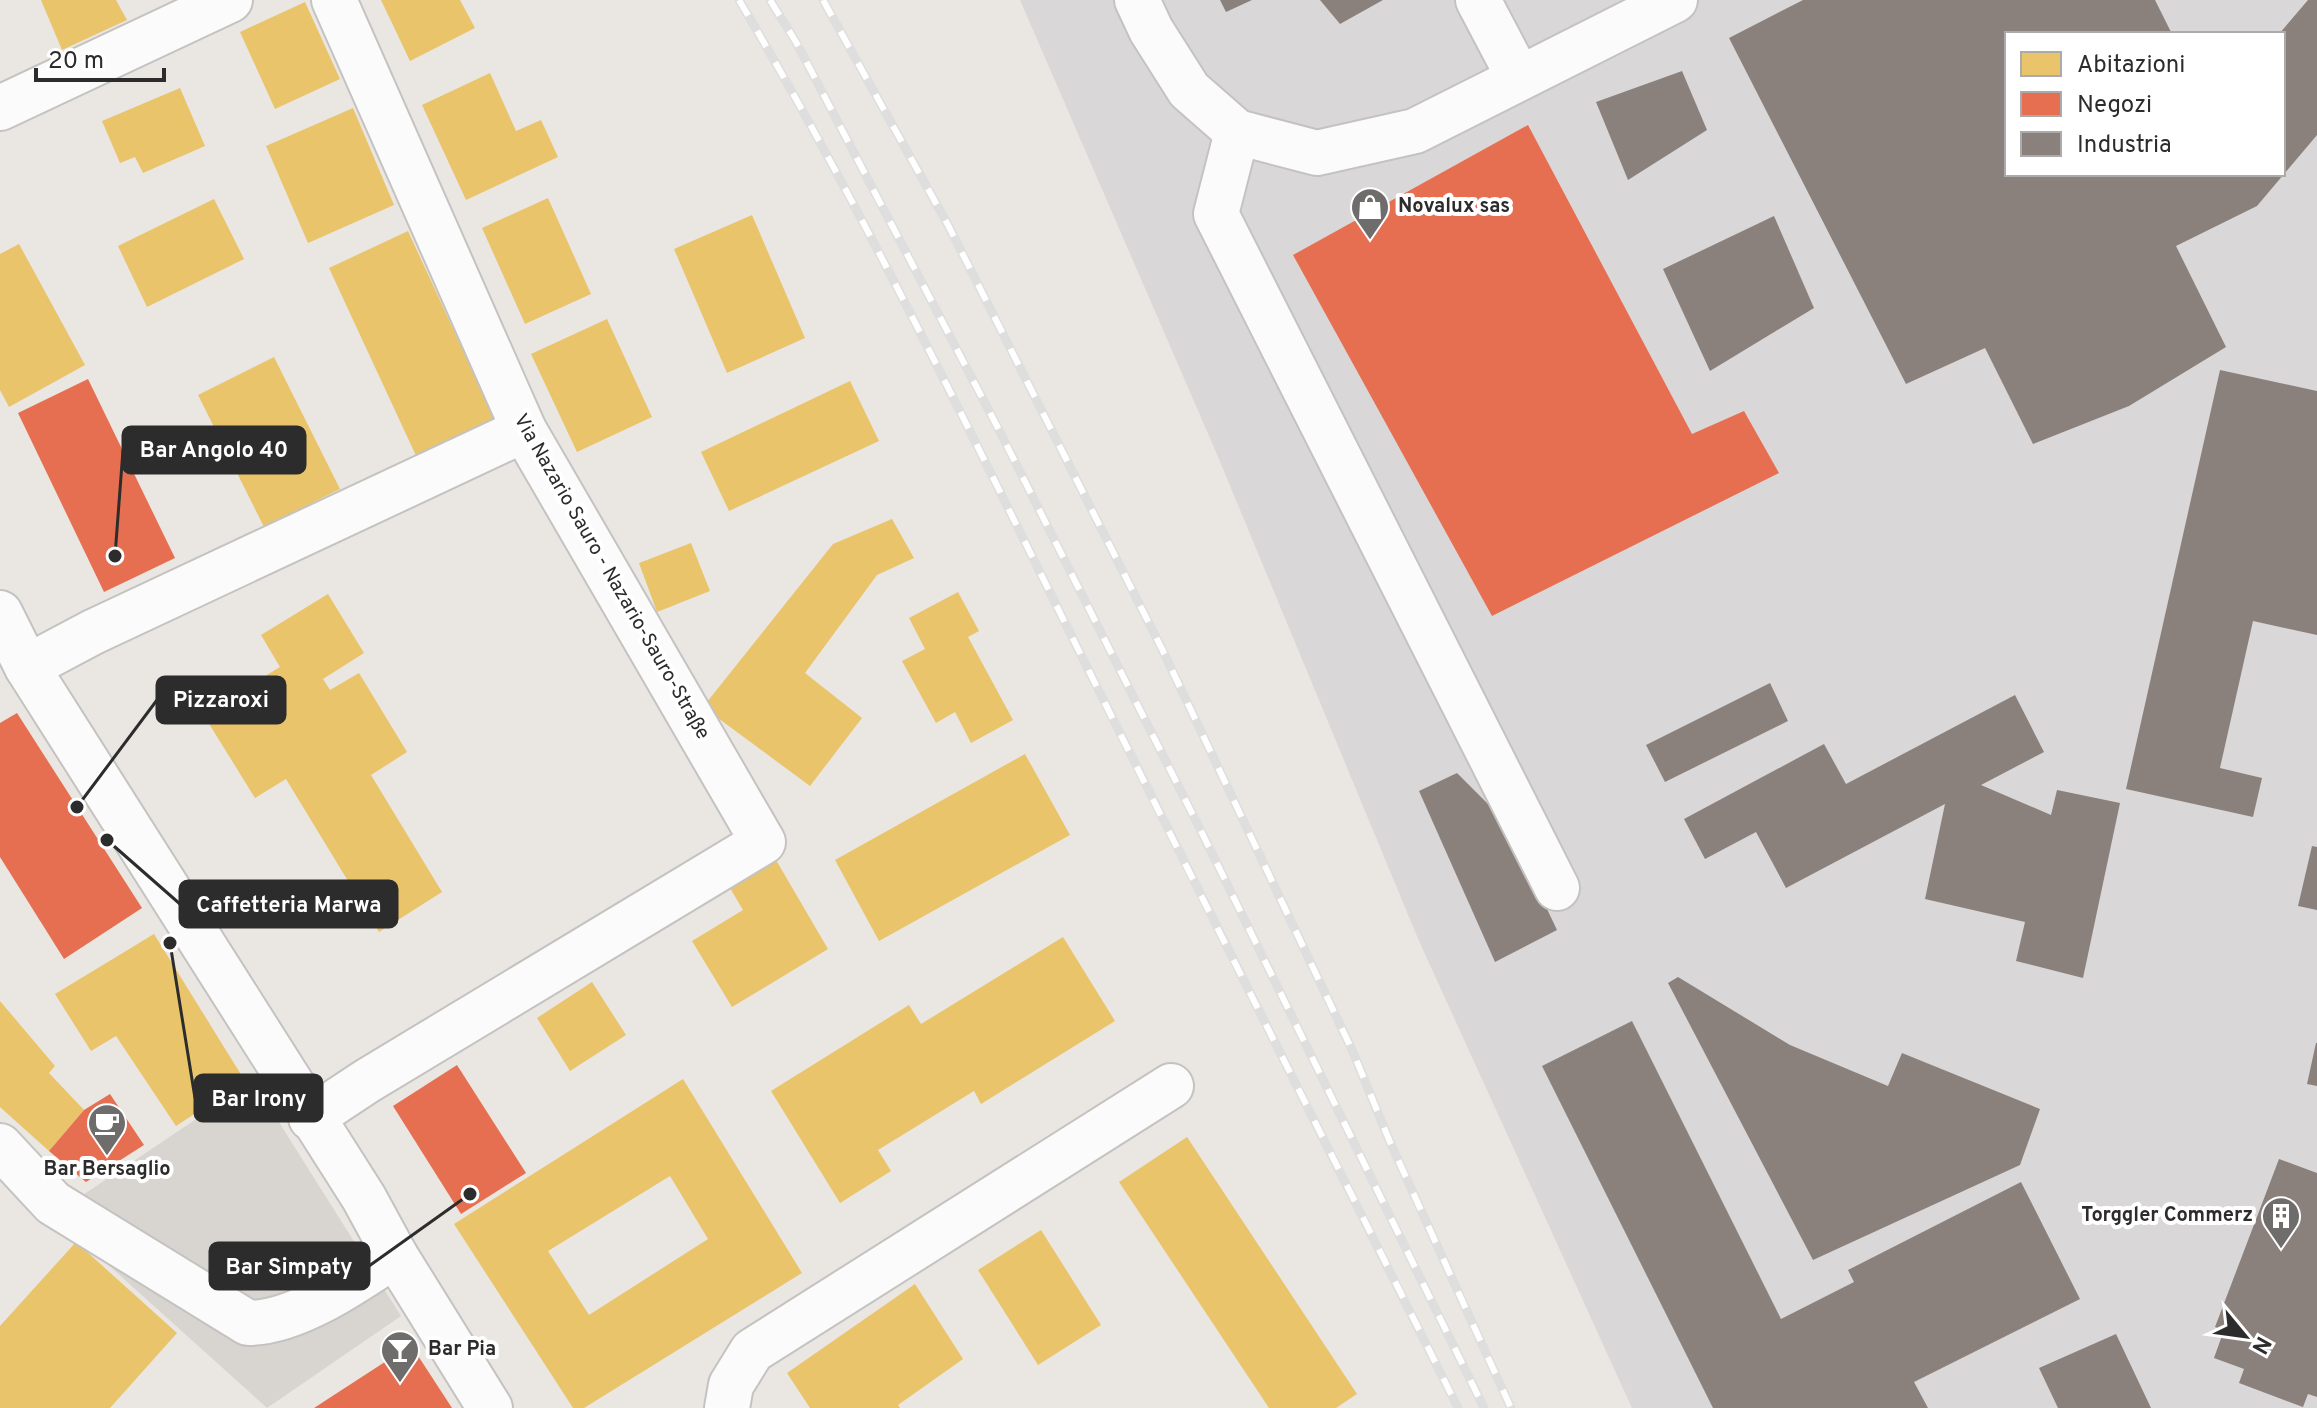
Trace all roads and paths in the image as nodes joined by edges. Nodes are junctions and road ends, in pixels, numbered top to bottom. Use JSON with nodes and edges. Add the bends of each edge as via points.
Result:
{"nodes":[{"id":1,"x":230,"y":0,"type":"edge"},
{"id":2,"x":334,"y":0,"type":"edge"},
{"id":3,"x":1137,"y":0,"type":"edge"},
{"id":4,"x":1478,"y":0,"type":"edge"},
{"id":5,"x":1675,"y":0,"type":"edge"},
{"id":6,"x":1519,"y":78,"type":"junction"},
{"id":7,"x":0,"y":108,"type":"edge"},
{"id":8,"x":1237,"y":132,"type":"junction"},
{"id":9,"x":524,"y":430,"type":"junction"},
{"id":10,"x":0,"y":613,"type":"edge"},
{"id":11,"x":27,"y":667,"type":"junction"},
{"id":12,"x":1557,"y":888,"type":"dead end"},
{"id":13,"x":1171,"y":1086,"type":"dead end"},
{"id":14,"x":311,"y":1118,"type":"junction"},
{"id":15,"x":0,"y":1146,"type":"edge"},
{"id":16,"x":395,"y":1255,"type":"junction"},
{"id":17,"x":490,"y":1408,"type":"edge"},
{"id":18,"x":727,"y":1408,"type":"edge"}],
"edges":[{"from":1,"to":7,"type":"street"},
{"from":2,"to":9,"type":"street","name":"Via Nazario Sauro - Nazario-Sauro-Straße"},
{"from":3,"to":8,"type":"street","via":[[1189,90]]},
{"from":4,"to":6,"type":"street"},
{"from":5,"to":6,"type":"street"},
{"from":6,"to":8,"type":"street","via":[[1415,131],[1317,153]]},
{"from":8,"to":12,"type":"street","via":[[1216,214]]},
{"from":9,"to":11,"type":"street"},
{"from":9,"to":14,"type":"street","name":"Via Nazario Sauro - Nazario-Sauro-Straße","via":[[763,842]]},
{"from":10,"to":11,"type":"street"},
{"from":11,"to":14,"type":"street"},
{"from":13,"to":18,"type":"street","via":[[752,1351],[731,1385]]},
{"from":14,"to":16,"type":"street"},
{"from":15,"to":16,"type":"street","via":[[53,1203],[248,1323],[283,1319]]},
{"from":16,"to":17,"type":"street"}]}
